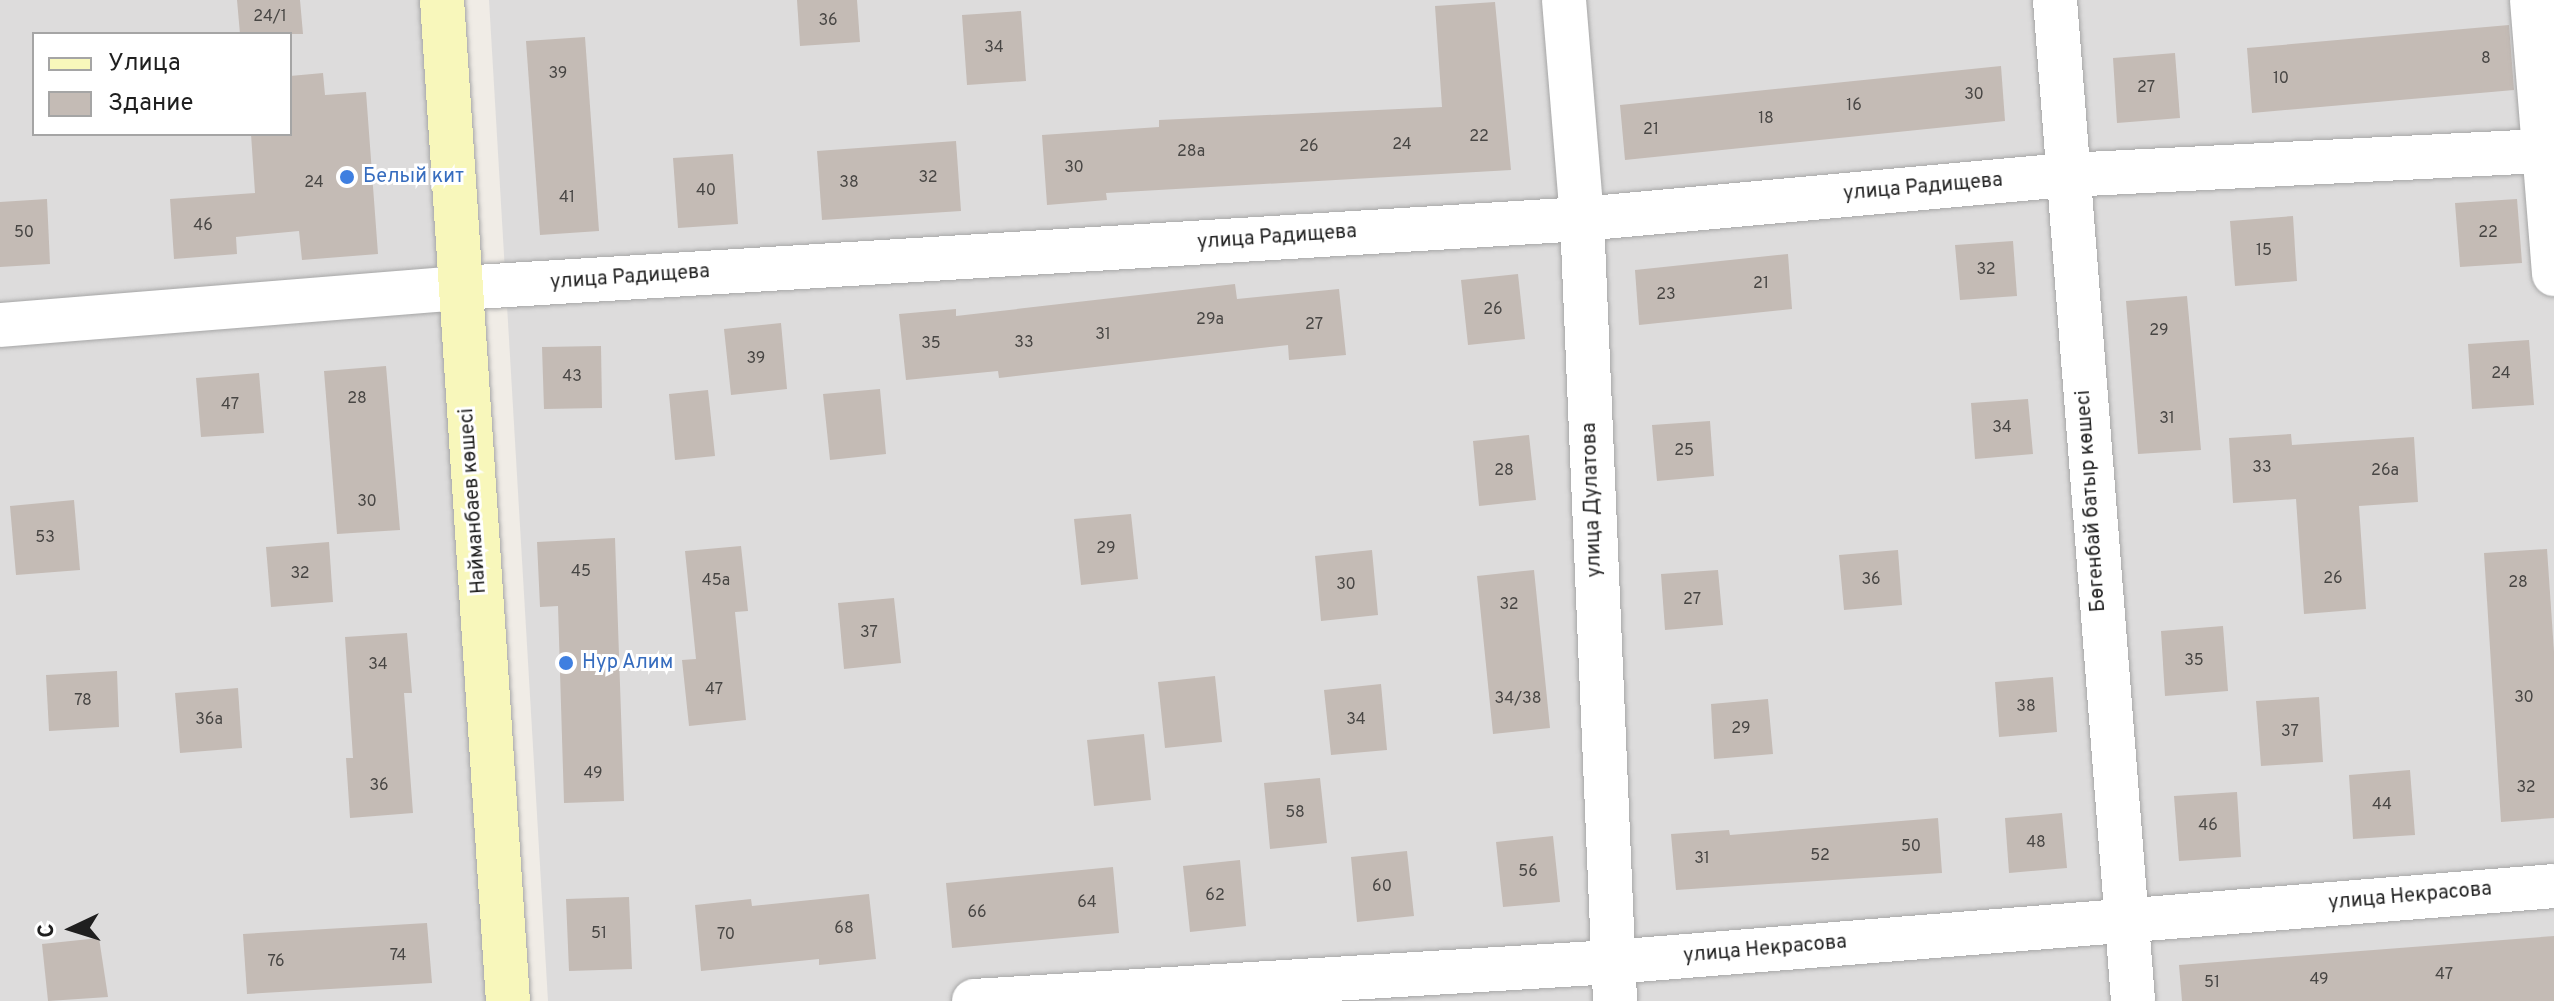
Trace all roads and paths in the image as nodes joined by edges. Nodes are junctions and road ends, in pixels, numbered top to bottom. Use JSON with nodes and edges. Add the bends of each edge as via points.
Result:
{"nodes":[{"id":1,"x":442,"y":0,"type":"edge"},
{"id":2,"x":1564,"y":0,"type":"edge"},
{"id":3,"x":2055,"y":0,"type":"edge"},
{"id":4,"x":2532,"y":0,"type":"edge"},
{"id":5,"x":2548,"y":150,"type":"edge"},
{"id":6,"x":2067,"y":175,"type":"junction"},
{"id":7,"x":1582,"y":219,"type":"junction"},
{"id":8,"x":2554,"y":274,"type":"edge"},
{"id":9,"x":460,"y":288,"type":"junction"},
{"id":10,"x":0,"y":325,"type":"edge"},
{"id":11,"x":2554,"y":886,"type":"edge"},
{"id":12,"x":2124,"y":921,"type":"junction"},
{"id":13,"x":1613,"y":981,"type":"edge"},
{"id":14,"x":508,"y":1001,"type":"edge"},
{"id":15,"x":974,"y":1001,"type":"edge"},
{"id":16,"x":2133,"y":1001,"type":"edge"}],
"edges":[{"from":1,"to":9,"type":"main road","name":"Найманбаев көшесі"},
{"from":2,"to":7,"type":"street","name":"улица Дулатова"},
{"from":3,"to":6,"type":"street","name":"Бөгенбай батыр көшесі"},
{"from":4,"to":5,"type":"street"},
{"from":5,"to":6,"type":"street","name":"улица Радищева"},
{"from":5,"to":8,"type":"street"},
{"from":6,"to":7,"type":"street","name":"улица Радищева"},
{"from":6,"to":12,"type":"street","name":"Бөгенбай батыр көшесі"},
{"from":7,"to":9,"type":"street","name":"улица Радищева"},
{"from":7,"to":13,"type":"street","name":"улица Дулатова"},
{"from":9,"to":10,"type":"street","name":"улица Радищева"},
{"from":9,"to":14,"type":"main road","name":"Найманбаев көшесі"},
{"from":11,"to":12,"type":"street","name":"улица Некрасова"},
{"from":12,"to":13,"type":"street","name":"улица Некрасова"},
{"from":12,"to":16,"type":"street","name":"Бөгенбай батыр көшесі"},
{"from":13,"to":15,"type":"street","name":"улица Некрасова"}]}
